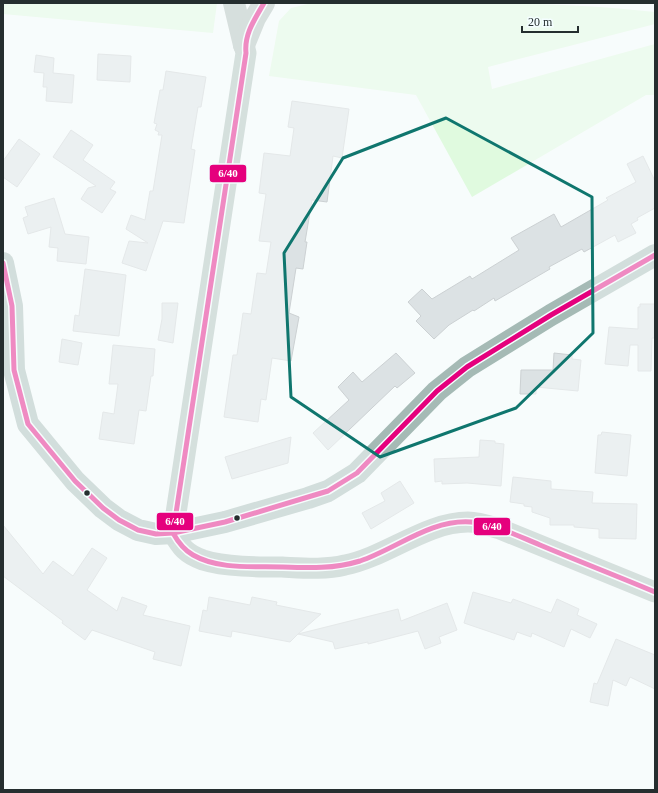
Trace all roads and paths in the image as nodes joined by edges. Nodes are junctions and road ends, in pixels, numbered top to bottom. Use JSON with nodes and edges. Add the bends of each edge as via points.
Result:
{"nodes":[{"id":1,"x":234,"y":3,"type":"edge"},
{"id":2,"x":264,"y":3,"type":"edge"},
{"id":3,"x":244,"y":45,"type":"junction"},
{"id":4,"x":655,"y":255,"type":"edge"},
{"id":5,"x":3,"y":263,"type":"edge"},
{"id":6,"x":173,"y":533,"type":"junction"},
{"id":7,"x":655,"y":592,"type":"edge"}],
"edges":[{"from":1,"to":3,"type":"highway"},
{"from":2,"to":3,"type":"highway"},
{"from":3,"to":6,"type":"street","via":[[246,53],[235,131]]},
{"from":4,"to":6,"type":"street","via":[[467,367],[436,391],[357,473],[328,492],[225,522]]},
{"from":5,"to":6,"type":"street","via":[[12,306],[14,370],[28,424],[74,481],[103,508],[138,530],[156,534]]},
{"from":6,"to":7,"type":"street","via":[[181,548],[204,560],[260,567],[322,568],[369,558],[448,524],[468,522],[500,529]]}]}
